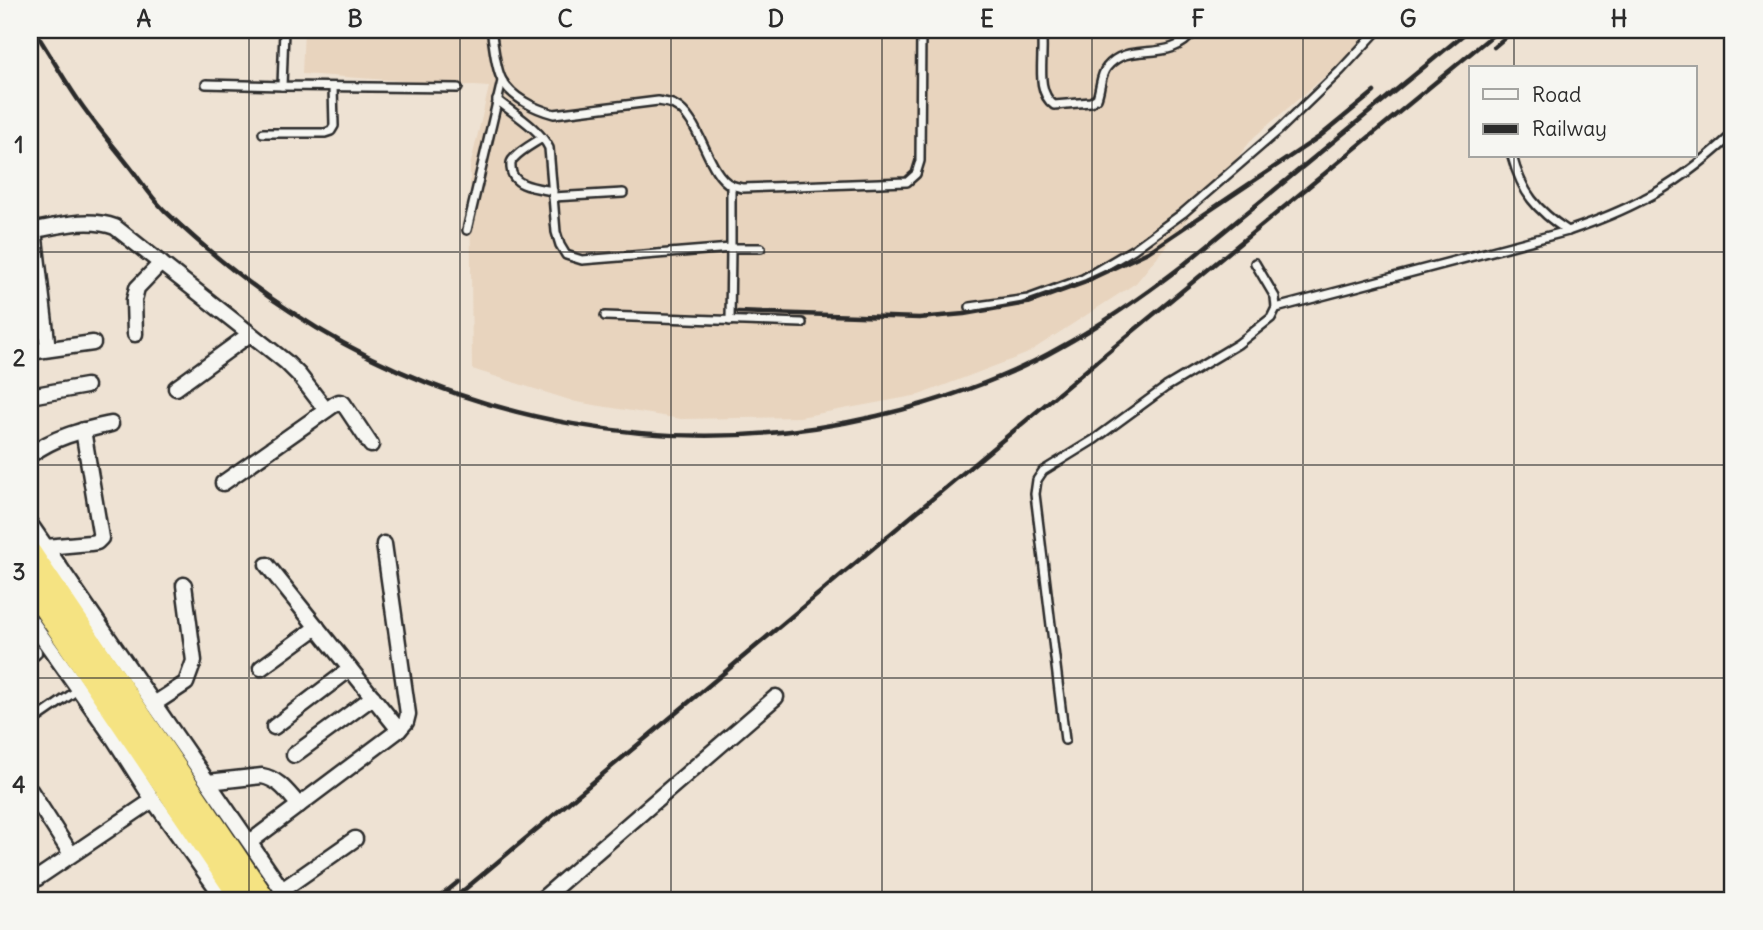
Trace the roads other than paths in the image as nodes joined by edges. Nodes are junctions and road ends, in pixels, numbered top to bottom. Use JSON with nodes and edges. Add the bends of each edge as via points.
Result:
{"nodes":[{"id":1,"x":284,"y":30,"type":"edge"},
{"id":2,"x":491,"y":30,"type":"edge"},
{"id":3,"x":920,"y":30,"type":"edge"},
{"id":4,"x":1041,"y":30,"type":"edge"},
{"id":5,"x":1195,"y":30,"type":"edge"},
{"id":6,"x":1378,"y":30,"type":"edge"},
{"id":7,"x":502,"y":81,"type":"junction"},
{"id":8,"x":206,"y":83,"type":"dead end"},
{"id":9,"x":282,"y":86,"type":"junction"},
{"id":10,"x":334,"y":87,"type":"junction"},
{"id":11,"x":458,"y":88,"type":"dead end"},
{"id":12,"x":497,"y":100,"type":"junction"},
{"id":13,"x":263,"y":133,"type":"dead end"},
{"id":14,"x":1733,"y":134,"type":"edge"},
{"id":15,"x":542,"y":138,"type":"junction"},
{"id":16,"x":1513,"y":158,"type":"edge"},
{"id":17,"x":731,"y":185,"type":"junction"},
{"id":18,"x":622,"y":193,"type":"dead end"},
{"id":19,"x":553,"y":194,"type":"junction"},
{"id":20,"x":32,"y":230,"type":"edge"},
{"id":21,"x":467,"y":230,"type":"dead end"},
{"id":22,"x":1568,"y":231,"type":"junction"},
{"id":23,"x":732,"y":248,"type":"junction"},
{"id":24,"x":761,"y":248,"type":"dead end"},
{"id":25,"x":1255,"y":263,"type":"dead end"},
{"id":26,"x":161,"y":264,"type":"junction"},
{"id":27,"x":970,"y":307,"type":"dead end"},
{"id":28,"x":1276,"y":308,"type":"junction"},
{"id":29,"x":604,"y":316,"type":"dead end"},
{"id":30,"x":730,"y":321,"type":"junction"},
{"id":31,"x":802,"y":323,"type":"dead end"},
{"id":32,"x":135,"y":334,"type":"dead end"},
{"id":33,"x":250,"y":334,"type":"junction"},
{"id":34,"x":93,"y":343,"type":"dead end"},
{"id":35,"x":48,"y":349,"type":"junction"},
{"id":36,"x":30,"y":352,"type":"edge"},
{"id":37,"x":86,"y":386,"type":"dead end"},
{"id":38,"x":176,"y":388,"type":"dead end"},
{"id":39,"x":30,"y":396,"type":"edge"},
{"id":40,"x":326,"y":410,"type":"junction"},
{"id":41,"x":111,"y":424,"type":"dead end"},
{"id":42,"x":83,"y":430,"type":"junction"},
{"id":43,"x":371,"y":444,"type":"dead end"},
{"id":44,"x":30,"y":455,"type":"edge"},
{"id":45,"x":223,"y":483,"type":"dead end"},
{"id":46,"x":30,"y":524,"type":"edge"},
{"id":47,"x":384,"y":544,"type":"dead end"},
{"id":48,"x":38,"y":551,"type":"edge"},
{"id":49,"x":267,"y":565,"type":"dead end"},
{"id":50,"x":30,"y":585,"type":"edge"},
{"id":51,"x":184,"y":586,"type":"dead end"},
{"id":52,"x":30,"y":620,"type":"edge"},
{"id":53,"x":317,"y":627,"type":"junction"},
{"id":54,"x":261,"y":668,"type":"dead end"},
{"id":55,"x":350,"y":669,"type":"junction"},
{"id":56,"x":79,"y":689,"type":"junction"},
{"id":57,"x":373,"y":697,"type":"junction"},
{"id":58,"x":776,"y":697,"type":"dead end"},
{"id":59,"x":154,"y":704,"type":"junction"},
{"id":60,"x":33,"y":721,"type":"dead end"},
{"id":61,"x":274,"y":727,"type":"dead end"},
{"id":62,"x":399,"y":730,"type":"junction"},
{"id":63,"x":1065,"y":740,"type":"dead end"},
{"id":64,"x":294,"y":755,"type":"dead end"},
{"id":65,"x":208,"y":782,"type":"junction"},
{"id":66,"x":30,"y":790,"type":"edge"},
{"id":67,"x":153,"y":800,"type":"junction"},
{"id":68,"x":299,"y":805,"type":"junction"},
{"id":69,"x":355,"y":839,"type":"dead end"},
{"id":70,"x":250,"y":842,"type":"junction"},
{"id":71,"x":71,"y":854,"type":"junction"},
{"id":72,"x":30,"y":883,"type":"edge"},
{"id":73,"x":278,"y":897,"type":"edge"},
{"id":74,"x":228,"y":900,"type":"edge"},
{"id":75,"x":541,"y":900,"type":"edge"}],
"edges":[{"from":1,"to":9,"type":"lane"},
{"from":2,"to":7,"type":"lane"},
{"from":3,"to":17,"type":"lane","via":[[920,161],[907,182]]},
{"from":4,"to":5,"type":"lane","via":[[1043,89],[1054,105],[1091,102],[1097,98],[1106,67],[1116,59],[1172,49]]},
{"from":6,"to":27,"type":"lane","via":[[1280,129],[1134,249],[1083,279],[1028,299]]},
{"from":7,"to":12,"type":"lane"},
{"from":7,"to":17,"type":"lane","via":[[530,105],[554,114],[658,101],[673,104],[687,114],[717,170]]},
{"from":8,"to":9,"type":"lane"},
{"from":9,"to":10,"type":"lane"},
{"from":10,"to":11,"type":"lane"},
{"from":10,"to":13,"type":"lane","via":[[331,131]]},
{"from":12,"to":15,"type":"lane"},
{"from":12,"to":21,"type":"lane"},
{"from":14,"to":22,"type":"lane","via":[[1646,199]]},
{"from":15,"to":19,"type":"lane","via":[[549,148]]},
{"from":15,"to":19,"type":"lane","via":[[514,158],[511,173],[522,184]]},
{"from":16,"to":22,"type":"lane","via":[[1533,204]]},
{"from":17,"to":23,"type":"lane"},
{"from":18,"to":19,"type":"lane"},
{"from":19,"to":23,"type":"lane","via":[[560,245],[566,255],[582,260]]},
{"from":20,"to":26,"type":"street","via":[[103,222]]},
{"from":20,"to":35,"type":"street"},
{"from":22,"to":28,"type":"lane"},
{"from":23,"to":24,"type":"lane"},
{"from":23,"to":30,"type":"lane"},
{"from":25,"to":28,"type":"lane","via":[[1275,297]]},
{"from":26,"to":32,"type":"street","via":[[137,288]]},
{"from":26,"to":33,"type":"street"},
{"from":28,"to":63,"type":"lane","via":[[1271,318],[1246,338],[1166,387],[1043,471],[1037,480]]},
{"from":29,"to":30,"type":"lane"},
{"from":30,"to":31,"type":"lane"},
{"from":33,"to":38,"type":"street"},
{"from":33,"to":40,"type":"street","via":[[299,375]]},
{"from":34,"to":35,"type":"street"},
{"from":35,"to":36,"type":"street"},
{"from":37,"to":39,"type":"street"},
{"from":40,"to":43,"type":"street","via":[[343,403]]},
{"from":40,"to":45,"type":"street"},
{"from":41,"to":42,"type":"street"},
{"from":42,"to":44,"type":"street","via":[[44,444]]},
{"from":42,"to":48,"type":"street","via":[[101,538]]},
{"from":46,"to":48,"type":"street"},
{"from":47,"to":62,"type":"street","via":[[408,714]]},
{"from":48,"to":59,"type":"street"},
{"from":48,"to":73,"type":"highway"},
{"from":49,"to":53,"type":"street"},
{"from":50,"to":74,"type":"highway"},
{"from":51,"to":59,"type":"street","via":[[194,661],[186,683]]},
{"from":52,"to":56,"type":"street"},
{"from":53,"to":54,"type":"street"},
{"from":53,"to":55,"type":"street"},
{"from":55,"to":57,"type":"street"},
{"from":55,"to":61,"type":"street"},
{"from":56,"to":60,"type":"lane"},
{"from":56,"to":67,"type":"street"},
{"from":57,"to":62,"type":"street"},
{"from":57,"to":64,"type":"street"},
{"from":58,"to":75,"type":"street"},
{"from":59,"to":65,"type":"street"},
{"from":62,"to":68,"type":"street"},
{"from":65,"to":68,"type":"street","via":[[270,777]]},
{"from":65,"to":70,"type":"street"},
{"from":66,"to":71,"type":"street"},
{"from":67,"to":71,"type":"street"},
{"from":67,"to":74,"type":"street"},
{"from":68,"to":70,"type":"street"},
{"from":69,"to":73,"type":"street"},
{"from":70,"to":73,"type":"street"},
{"from":71,"to":72,"type":"street"}]}
